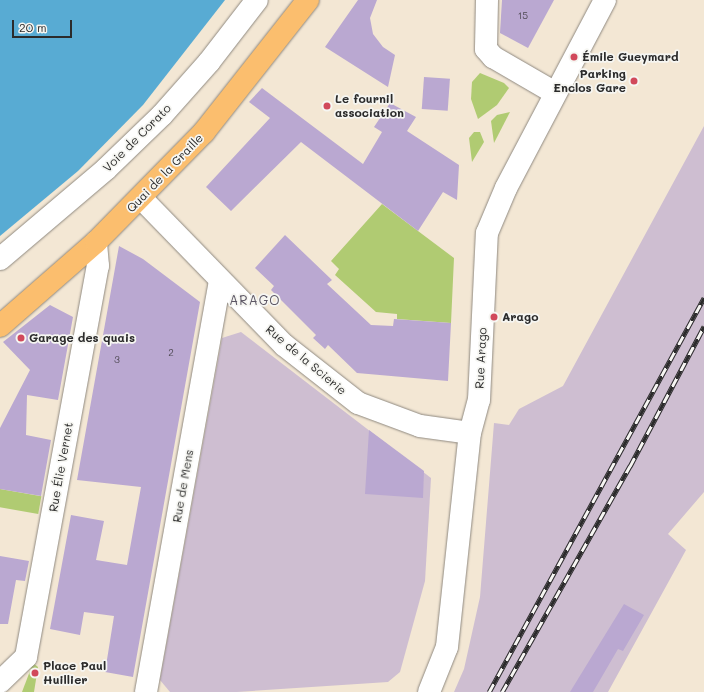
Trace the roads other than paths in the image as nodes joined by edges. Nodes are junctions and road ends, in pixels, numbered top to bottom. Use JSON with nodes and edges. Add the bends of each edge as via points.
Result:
{"nodes":[{"id":1,"x":257,"y":0,"type":"edge"},
{"id":2,"x":308,"y":0,"type":"edge"},
{"id":3,"x":487,"y":0,"type":"edge"},
{"id":4,"x":605,"y":0,"type":"edge"},
{"id":5,"x":555,"y":93,"type":"junction"},
{"id":6,"x":141,"y":198,"type":"junction"},
{"id":7,"x":96,"y":242,"type":"junction"},
{"id":8,"x":0,"y":259,"type":"edge"},
{"id":9,"x":220,"y":281,"type":"junction"},
{"id":10,"x":0,"y":326,"type":"edge"},
{"id":11,"x":470,"y":433,"type":"junction"},
{"id":12,"x":0,"y":682,"type":"edge"},
{"id":13,"x":146,"y":692,"type":"edge"},
{"id":14,"x":429,"y":692,"type":"edge"}],
"edges":[{"from":1,"to":8,"type":"street","name":"Voie de Corato","via":[[209,62],[162,115],[83,189]]},
{"from":2,"to":6,"type":"main road","name":"Quai de la Graille","via":[[204,132]]},
{"from":3,"to":5,"type":"street","via":[[486,48],[493,57]]},
{"from":4,"to":5,"type":"street","name":"Rue Arago"},
{"from":5,"to":11,"type":"street","name":"Rue Arago","via":[[487,233],[479,400]]},
{"from":6,"to":7,"type":"main road","name":"Quai de la Graille"},
{"from":6,"to":9,"type":"street","name":"Rue de la Scierie"},
{"from":7,"to":10,"type":"main road","name":"Quai de la Graille"},
{"from":7,"to":12,"type":"street","name":"Rue Élie Vernet","via":[[98,266],[26,657]]},
{"from":9,"to":11,"type":"street","name":"Rue de la Scierie","via":[[284,345],[358,403],[420,426]]},
{"from":9,"to":13,"type":"street","name":"Rue de Mens"},
{"from":11,"to":14,"type":"street","name":"Rue Arago","via":[[447,647]]}]}
